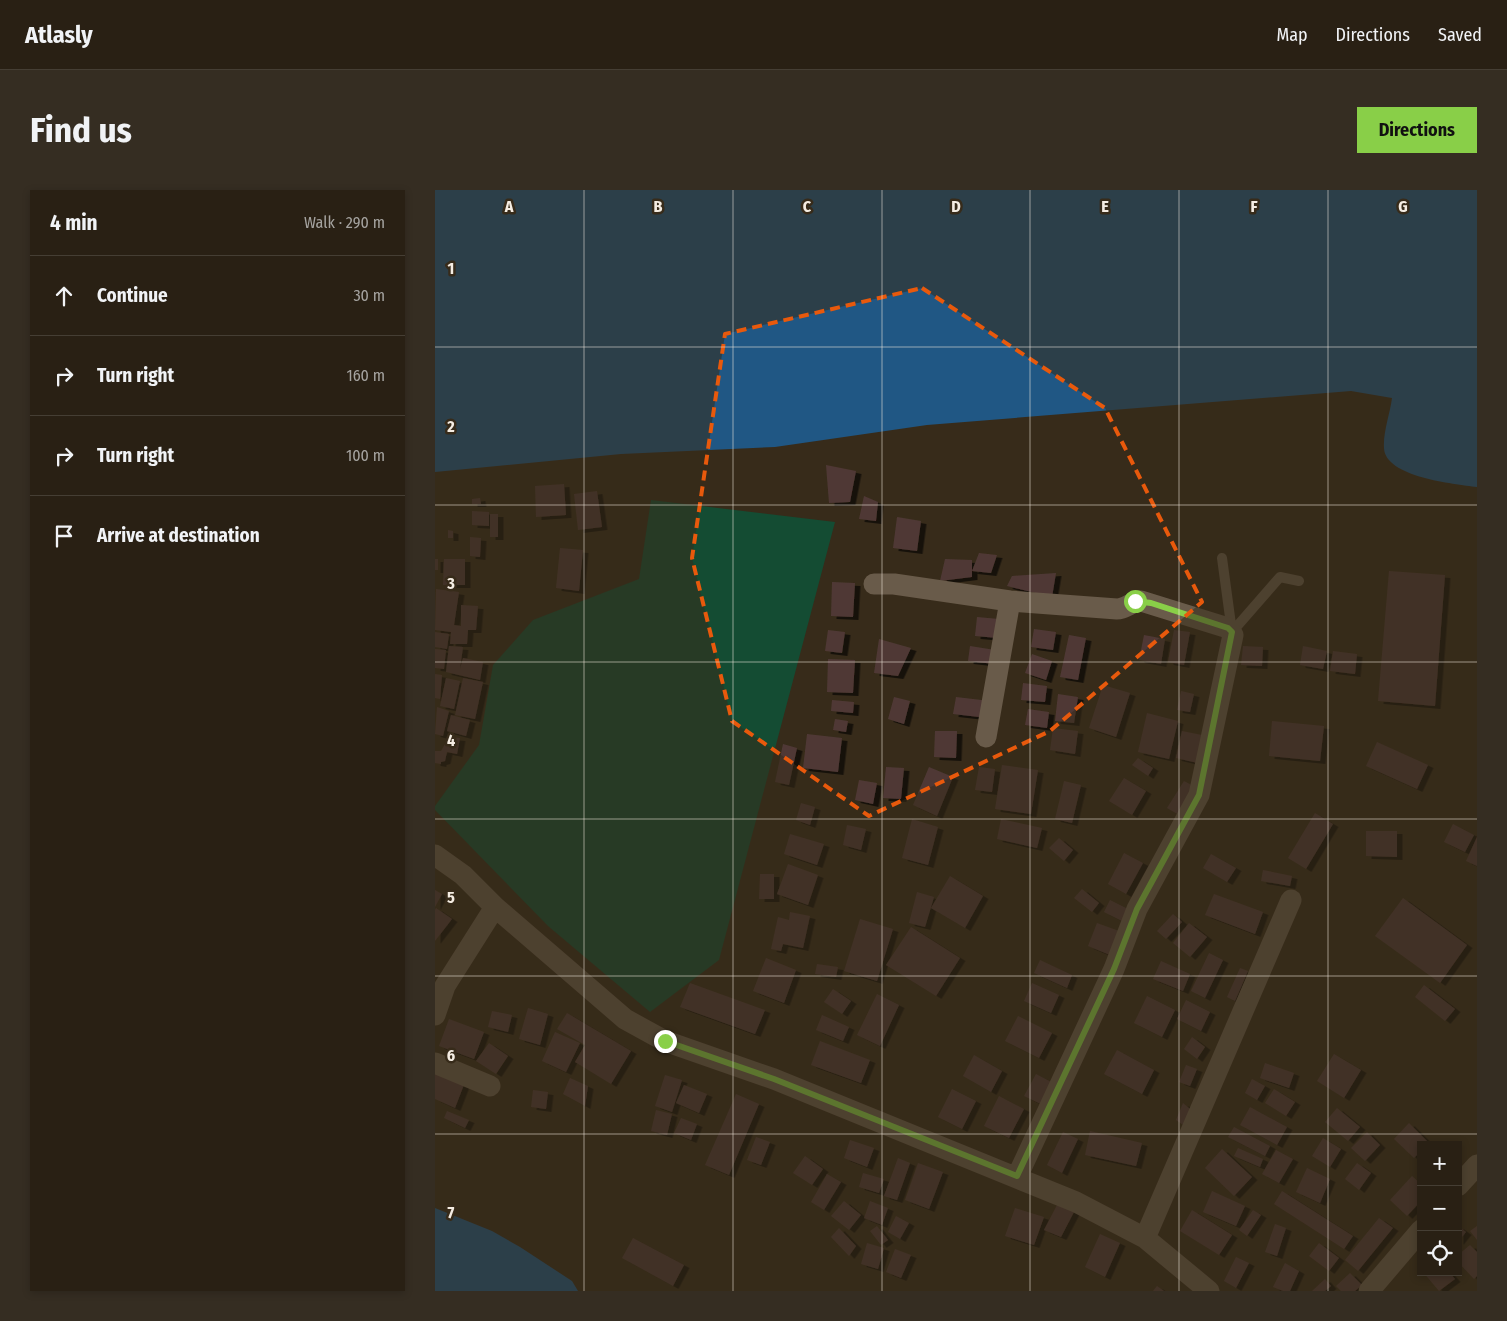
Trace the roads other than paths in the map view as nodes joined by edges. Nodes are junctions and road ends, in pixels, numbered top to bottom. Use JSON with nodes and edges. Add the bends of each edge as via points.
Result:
{"nodes":[{"id":1,"x":1222,"y":558,"type":"dead end"},
{"id":2,"x":1299,"y":581,"type":"dead end"},
{"id":3,"x":874,"y":584,"type":"dead end"},
{"id":4,"x":1010,"y":601,"type":"junction"},
{"id":5,"x":1232,"y":632,"type":"junction"},
{"id":6,"x":986,"y":737,"type":"dead end"},
{"id":7,"x":435,"y":855,"type":"edge"},
{"id":8,"x":1291,"y":900,"type":"dead end"},
{"id":9,"x":495,"y":907,"type":"junction"},
{"id":10,"x":440,"y":983,"type":"edge"},
{"id":11,"x":435,"y":1015,"type":"edge"},
{"id":12,"x":435,"y":1063,"type":"edge"},
{"id":13,"x":489,"y":1086,"type":"dead end"},
{"id":14,"x":1476,"y":1167,"type":"edge"},
{"id":15,"x":1017,"y":1176,"type":"junction"},
{"id":16,"x":1462,"y":1182,"type":"edge"},
{"id":17,"x":1420,"y":1231,"type":"edge"},
{"id":18,"x":1145,"y":1238,"type":"junction"},
{"id":19,"x":1209,"y":1291,"type":"edge"},
{"id":20,"x":1369,"y":1291,"type":"edge"}],
"edges":[{"from":1,"to":5,"type":"lane"},
{"from":2,"to":5,"type":"lane","via":[[1280,577]]},
{"from":3,"to":4,"type":"street"},
{"from":4,"to":5,"type":"street","via":[[1122,609],[1141,601]]},
{"from":4,"to":6,"type":"street"},
{"from":5,"to":15,"type":"street","via":[[1199,795],[1137,909],[1110,978]]},
{"from":7,"to":9,"type":"street","via":[[463,875]]},
{"from":8,"to":18,"type":"street"},
{"from":9,"to":10,"type":"street"},
{"from":9,"to":15,"type":"street","via":[[625,1020],[665,1041],[774,1079]]},
{"from":10,"to":11,"type":"street"},
{"from":12,"to":13,"type":"street"},
{"from":14,"to":16,"type":"street"},
{"from":15,"to":18,"type":"street","via":[[1085,1206]]},
{"from":17,"to":20,"type":"street"},
{"from":18,"to":19,"type":"street"}]}
